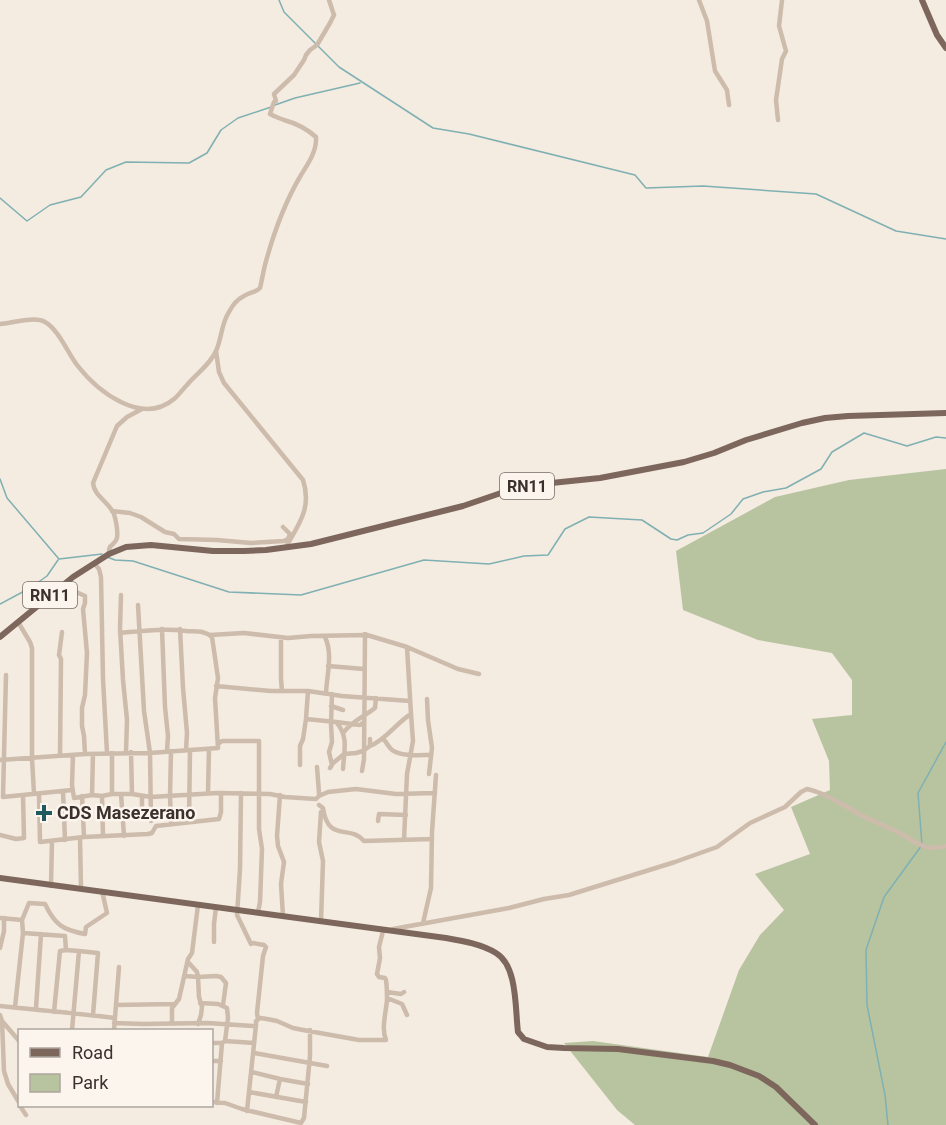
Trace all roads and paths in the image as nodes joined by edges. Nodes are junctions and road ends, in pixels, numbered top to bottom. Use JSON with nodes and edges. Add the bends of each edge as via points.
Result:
{"nodes":[{"id":1,"x":329,"y":0,"type":"edge"},
{"id":2,"x":699,"y":0,"type":"edge"},
{"id":3,"x":782,"y":0,"type":"edge"},
{"id":4,"x":921,"y":0,"type":"edge"},
{"id":5,"x":946,"y":48,"type":"edge"},
{"id":6,"x":729,"y":105,"type":"dead end"},
{"id":7,"x":778,"y":120,"type":"dead end"},
{"id":8,"x":0,"y":324,"type":"edge"},
{"id":9,"x":216,"y":351,"type":"junction"},
{"id":10,"x":142,"y":409,"type":"junction"},
{"id":11,"x":946,"y":413,"type":"edge"},
{"id":12,"x":112,"y":511,"type":"junction"},
{"id":13,"x":283,"y":527,"type":"dead end"},
{"id":14,"x":285,"y":548,"type":"junction"},
{"id":15,"x":106,"y":556,"type":"junction"},
{"id":16,"x":94,"y":563,"type":"junction"},
{"id":17,"x":68,"y":582,"type":"junction"},
{"id":18,"x":121,"y":595,"type":"dead end"},
{"id":19,"x":138,"y":604,"type":"dead end"},
{"id":20,"x":18,"y":622,"type":"junction"},
{"id":21,"x":162,"y":629,"type":"junction"},
{"id":22,"x":180,"y":629,"type":"junction"},
{"id":23,"x":139,"y":631,"type":"junction"},
{"id":24,"x":62,"y":632,"type":"dead end"},
{"id":25,"x":120,"y":633,"type":"junction"},
{"id":26,"x":210,"y":634,"type":"junction"},
{"id":27,"x":365,"y":634,"type":"junction"},
{"id":28,"x":0,"y":637,"type":"edge"},
{"id":29,"x":325,"y":637,"type":"junction"},
{"id":30,"x":281,"y":638,"type":"junction"},
{"id":31,"x":406,"y":646,"type":"junction"},
{"id":32,"x":321,"y":662,"type":"dead end"},
{"id":33,"x":329,"y":664,"type":"junction"},
{"id":34,"x":364,"y":669,"type":"junction"},
{"id":35,"x":479,"y":674,"type":"dead end"},
{"id":36,"x":6,"y":675,"type":"dead end"},
{"id":37,"x":216,"y":687,"type":"junction"},
{"id":38,"x":282,"y":691,"type":"junction"},
{"id":39,"x":308,"y":691,"type":"junction"},
{"id":40,"x":329,"y":694,"type":"junction"},
{"id":41,"x":342,"y":696,"type":"junction"},
{"id":42,"x":365,"y":697,"type":"junction"},
{"id":43,"x":376,"y":698,"type":"junction"},
{"id":44,"x":428,"y":699,"type":"dead end"},
{"id":45,"x":410,"y":701,"type":"junction"},
{"id":46,"x":331,"y":706,"type":"junction"},
{"id":47,"x":344,"y":710,"type":"dead end"},
{"id":48,"x":364,"y":714,"type":"junction"},
{"id":49,"x":411,"y":714,"type":"junction"},
{"id":50,"x":306,"y":719,"type":"junction"},
{"id":51,"x":334,"y":721,"type":"junction"},
{"id":52,"x":364,"y":722,"type":"junction"},
{"id":53,"x":352,"y":724,"type":"junction"},
{"id":54,"x":344,"y":732,"type":"junction"},
{"id":55,"x":370,"y":739,"type":"dead end"},
{"id":56,"x":383,"y":739,"type":"junction"},
{"id":57,"x":218,"y":744,"type":"junction"},
{"id":58,"x":370,"y":746,"type":"junction"},
{"id":59,"x":208,"y":749,"type":"junction"},
{"id":60,"x":188,"y":750,"type":"junction"},
{"id":61,"x":169,"y":751,"type":"junction"},
{"id":62,"x":363,"y":751,"type":"junction"},
{"id":63,"x":129,"y":752,"type":"junction"},
{"id":64,"x":110,"y":753,"type":"junction"},
{"id":65,"x":150,"y":753,"type":"junction"},
{"id":66,"x":85,"y":754,"type":"junction"},
{"id":67,"x":93,"y":754,"type":"junction"},
{"id":68,"x":344,"y":754,"type":"junction"},
{"id":69,"x":60,"y":755,"type":"junction"},
{"id":70,"x":73,"y":755,"type":"junction"},
{"id":71,"x":411,"y":755,"type":"junction"},
{"id":72,"x":431,"y":755,"type":"junction"},
{"id":73,"x":32,"y":758,"type":"junction"},
{"id":74,"x":2,"y":760,"type":"edge"},
{"id":75,"x":300,"y":765,"type":"dead end"},
{"id":76,"x":318,"y":767,"type":"dead end"},
{"id":77,"x":343,"y":769,"type":"dead end"},
{"id":78,"x":362,"y":771,"type":"dead end"},
{"id":79,"x":429,"y":774,"type":"dead end"},
{"id":80,"x":436,"y":774,"type":"dead end"},
{"id":81,"x":72,"y":790,"type":"junction"},
{"id":82,"x":63,"y":791,"type":"junction"},
{"id":83,"x":208,"y":793,"type":"junction"},
{"id":84,"x":221,"y":793,"type":"junction"},
{"id":85,"x":241,"y":793,"type":"junction"},
{"id":86,"x":407,"y":793,"type":"junction"},
{"id":87,"x":435,"y":793,"type":"junction"},
{"id":88,"x":37,"y":794,"type":"junction"},
{"id":89,"x":112,"y":794,"type":"junction"},
{"id":90,"x":120,"y":794,"type":"junction"},
{"id":91,"x":132,"y":794,"type":"junction"},
{"id":92,"x":260,"y":794,"type":"junction"},
{"id":93,"x":23,"y":795,"type":"junction"},
{"id":94,"x":92,"y":795,"type":"junction"},
{"id":95,"x":190,"y":795,"type":"junction"},
{"id":96,"x":280,"y":795,"type":"junction"},
{"id":97,"x":82,"y":796,"type":"junction"},
{"id":98,"x":102,"y":796,"type":"junction"},
{"id":99,"x":142,"y":796,"type":"junction"},
{"id":100,"x":170,"y":796,"type":"junction"},
{"id":101,"x":2,"y":797,"type":"edge"},
{"id":102,"x":150,"y":797,"type":"junction"},
{"id":103,"x":317,"y":797,"type":"junction"},
{"id":104,"x":319,"y":805,"type":"junction"},
{"id":105,"x":142,"y":810,"type":"dead end"},
{"id":106,"x":406,"y":815,"type":"junction"},
{"id":107,"x":151,"y":821,"type":"dead end"},
{"id":108,"x":378,"y":821,"type":"dead end"},
{"id":109,"x":189,"y":822,"type":"junction"},
{"id":110,"x":171,"y":823,"type":"junction"},
{"id":111,"x":0,"y":835,"type":"edge"},
{"id":112,"x":103,"y":836,"type":"junction"},
{"id":113,"x":124,"y":836,"type":"junction"},
{"id":114,"x":82,"y":838,"type":"junction"},
{"id":115,"x":432,"y":839,"type":"junction"},
{"id":116,"x":65,"y":840,"type":"junction"},
{"id":117,"x":404,"y":840,"type":"junction"},
{"id":118,"x":52,"y":841,"type":"junction"},
{"id":119,"x":946,"y":846,"type":"edge"},
{"id":120,"x":0,"y":878,"type":"edge"},
{"id":121,"x":51,"y":886,"type":"junction"},
{"id":122,"x":81,"y":889,"type":"junction"},
{"id":123,"x":102,"y":891,"type":"junction"},
{"id":124,"x":198,"y":904,"type":"junction"},
{"id":125,"x":216,"y":907,"type":"junction"},
{"id":126,"x":237,"y":909,"type":"junction"},
{"id":127,"x":258,"y":912,"type":"junction"},
{"id":128,"x":283,"y":916,"type":"junction"},
{"id":129,"x":2,"y":918,"type":"edge"},
{"id":130,"x":22,"y":920,"type":"junction"},
{"id":131,"x":321,"y":921,"type":"junction"},
{"id":132,"x":423,"y":923,"type":"junction"},
{"id":133,"x":383,"y":931,"type":"junction"},
{"id":134,"x":22,"y":933,"type":"junction"},
{"id":135,"x":41,"y":934,"type":"junction"},
{"id":136,"x":214,"y":942,"type":"dead end"},
{"id":137,"x":0,"y":948,"type":"edge"},
{"id":138,"x":66,"y":950,"type":"junction"},
{"id":139,"x":79,"y":951,"type":"junction"},
{"id":140,"x":188,"y":962,"type":"junction"},
{"id":141,"x":119,"y":968,"type":"dead end"},
{"id":142,"x":185,"y":976,"type":"junction"},
{"id":143,"x":198,"y":977,"type":"junction"},
{"id":144,"x":404,"y":993,"type":"dead end"},
{"id":145,"x":387,"y":995,"type":"junction"},
{"id":146,"x":200,"y":1003,"type":"junction"},
{"id":147,"x":174,"y":1004,"type":"junction"},
{"id":148,"x":116,"y":1005,"type":"junction"},
{"id":149,"x":223,"y":1005,"type":"junction"},
{"id":150,"x":0,"y":1006,"type":"edge"},
{"id":151,"x":15,"y":1007,"type":"junction"},
{"id":152,"x":36,"y":1008,"type":"junction"},
{"id":153,"x":54,"y":1012,"type":"junction"},
{"id":154,"x":73,"y":1013,"type":"junction"},
{"id":155,"x":0,"y":1015,"type":"edge"},
{"id":156,"x":93,"y":1015,"type":"junction"},
{"id":157,"x":407,"y":1015,"type":"dead end"},
{"id":158,"x":258,"y":1019,"type":"junction"},
{"id":159,"x":115,"y":1020,"type":"junction"},
{"id":160,"x":3,"y":1021,"type":"junction"},
{"id":161,"x":171,"y":1023,"type":"junction"},
{"id":162,"x":143,"y":1024,"type":"junction"},
{"id":163,"x":198,"y":1024,"type":"junction"},
{"id":164,"x":226,"y":1025,"type":"junction"},
{"id":165,"x":256,"y":1025,"type":"junction"},
{"id":166,"x":72,"y":1029,"type":"edge"},
{"id":167,"x":114,"y":1029,"type":"edge"},
{"id":168,"x":142,"y":1029,"type":"edge"},
{"id":169,"x":170,"y":1029,"type":"edge"},
{"id":170,"x":310,"y":1030,"type":"junction"},
{"id":171,"x":18,"y":1040,"type":"edge"},
{"id":172,"x":224,"y":1042,"type":"junction"},
{"id":173,"x":213,"y":1043,"type":"edge"},
{"id":174,"x":254,"y":1043,"type":"junction"},
{"id":175,"x":2,"y":1044,"type":"edge"},
{"id":176,"x":254,"y":1053,"type":"junction"},
{"id":177,"x":213,"y":1061,"type":"edge"},
{"id":178,"x":221,"y":1061,"type":"junction"},
{"id":179,"x":310,"y":1063,"type":"junction"},
{"id":180,"x":327,"y":1066,"type":"dead end"},
{"id":181,"x":252,"y":1071,"type":"junction"},
{"id":182,"x":280,"y":1079,"type":"junction"},
{"id":183,"x":308,"y":1083,"type":"junction"},
{"id":184,"x":249,"y":1092,"type":"junction"},
{"id":185,"x":276,"y":1097,"type":"junction"},
{"id":186,"x":18,"y":1102,"type":"edge"},
{"id":187,"x":214,"y":1102,"type":"edge"},
{"id":188,"x":306,"y":1102,"type":"junction"},
{"id":189,"x":21,"y":1107,"type":"edge"},
{"id":190,"x":248,"y":1111,"type":"junction"},
{"id":191,"x":26,"y":1115,"type":"dead end"},
{"id":192,"x":815,"y":1125,"type":"edge"}],
"edges":[{"from":1,"to":9,"type":"street","via":[[334,15],[330,23],[294,75],[274,94],[276,101],[270,114],[310,131],[316,144],[272,240],[260,288],[243,296],[228,313]]},
{"from":2,"to":6,"type":"street","via":[[706,14],[715,71],[727,90]]},
{"from":3,"to":7,"type":"street","via":[[779,26],[786,51],[776,100]]},
{"from":4,"to":5,"type":"main road"},
{"from":8,"to":10,"type":"street","via":[[46,322],[93,383],[120,402]]},
{"from":9,"to":10,"type":"street","via":[[173,400]]},
{"from":9,"to":14,"type":"street","via":[[224,383],[303,480],[307,496],[303,516]]},
{"from":10,"to":12,"type":"street","via":[[117,426],[95,476],[94,489]]},
{"from":11,"to":14,"type":"main road","number":"RN11","via":[[825,418],[684,462],[600,478],[532,485],[463,506]]},
{"from":12,"to":13,"type":"street","via":[[141,517],[179,539],[284,541],[290,534]]},
{"from":12,"to":15,"type":"street","via":[[117,537]]},
{"from":14,"to":15,"type":"main road","number":"RN11","via":[[231,551],[142,545]]},
{"from":15,"to":16,"type":"main road","number":"RN11"},
{"from":16,"to":17,"type":"main road","number":"RN11"},
{"from":16,"to":64,"type":"street","via":[[101,577],[103,679]]},
{"from":17,"to":20,"type":"main road","number":"RN11"},
{"from":17,"to":66,"type":"street","via":[[74,591],[85,596],[86,603],[82,708]]},
{"from":18,"to":25,"type":"street"},
{"from":19,"to":23,"type":"street"},
{"from":20,"to":28,"type":"main road","number":"RN11"},
{"from":20,"to":73,"type":"street","via":[[32,648]]},
{"from":21,"to":22,"type":"street"},
{"from":21,"to":23,"type":"street"},
{"from":21,"to":61,"type":"street"},
{"from":22,"to":26,"type":"street"},
{"from":22,"to":60,"type":"street"},
{"from":23,"to":25,"type":"street"},
{"from":23,"to":65,"type":"street"},
{"from":24,"to":69,"type":"street"},
{"from":25,"to":63,"type":"street"},
{"from":26,"to":30,"type":"street"},
{"from":26,"to":37,"type":"street","via":[[217,668]]},
{"from":27,"to":29,"type":"street"},
{"from":27,"to":31,"type":"street"},
{"from":27,"to":34,"type":"street"},
{"from":29,"to":30,"type":"street"},
{"from":29,"to":33,"type":"street"},
{"from":30,"to":38,"type":"street"},
{"from":31,"to":35,"type":"street"},
{"from":31,"to":45,"type":"street"},
{"from":32,"to":33,"type":"street"},
{"from":33,"to":34,"type":"street"},
{"from":33,"to":40,"type":"street"},
{"from":34,"to":42,"type":"street"},
{"from":36,"to":74,"type":"street"},
{"from":37,"to":38,"type":"street"},
{"from":37,"to":57,"type":"street"},
{"from":38,"to":39,"type":"street"},
{"from":39,"to":40,"type":"street"},
{"from":39,"to":50,"type":"street"},
{"from":40,"to":41,"type":"street"},
{"from":40,"to":46,"type":"street"},
{"from":41,"to":42,"type":"street"},
{"from":41,"to":46,"type":"street"},
{"from":42,"to":43,"type":"street"},
{"from":42,"to":48,"type":"street"},
{"from":43,"to":45,"type":"street"},
{"from":43,"to":48,"type":"street","via":[[375,708]]},
{"from":44,"to":72,"type":"street"},
{"from":45,"to":49,"type":"street"},
{"from":46,"to":47,"type":"street"},
{"from":46,"to":51,"type":"street"},
{"from":48,"to":52,"type":"street"},
{"from":48,"to":53,"type":"street"},
{"from":49,"to":56,"type":"street"},
{"from":49,"to":71,"type":"street"},
{"from":50,"to":51,"type":"street"},
{"from":50,"to":75,"type":"street"},
{"from":51,"to":53,"type":"street"},
{"from":51,"to":54,"type":"street"},
{"from":51,"to":68,"type":"street","via":[[331,766]]},
{"from":52,"to":53,"type":"street"},
{"from":52,"to":62,"type":"street"},
{"from":53,"to":54,"type":"street"},
{"from":54,"to":68,"type":"street"},
{"from":55,"to":58,"type":"street"},
{"from":56,"to":58,"type":"street"},
{"from":56,"to":71,"type":"street","via":[[392,750]]},
{"from":57,"to":59,"type":"street","via":[[218,748]]},
{"from":57,"to":92,"type":"street","via":[[259,741]]},
{"from":58,"to":62,"type":"street"},
{"from":59,"to":60,"type":"street"},
{"from":59,"to":83,"type":"street"},
{"from":60,"to":61,"type":"street"},
{"from":60,"to":95,"type":"street"},
{"from":61,"to":65,"type":"street"},
{"from":61,"to":100,"type":"street"},
{"from":62,"to":68,"type":"street"},
{"from":62,"to":78,"type":"street"},
{"from":63,"to":64,"type":"street"},
{"from":63,"to":65,"type":"street"},
{"from":63,"to":91,"type":"street"},
{"from":64,"to":67,"type":"street"},
{"from":64,"to":89,"type":"street"},
{"from":65,"to":102,"type":"street"},
{"from":66,"to":67,"type":"street"},
{"from":66,"to":70,"type":"street"},
{"from":67,"to":94,"type":"street"},
{"from":68,"to":77,"type":"street"},
{"from":69,"to":70,"type":"street"},
{"from":69,"to":73,"type":"street"},
{"from":70,"to":81,"type":"street"},
{"from":71,"to":72,"type":"street"},
{"from":71,"to":86,"type":"street"},
{"from":72,"to":79,"type":"street"},
{"from":73,"to":74,"type":"street"},
{"from":73,"to":88,"type":"street"},
{"from":74,"to":101,"type":"street"},
{"from":76,"to":103,"type":"street"},
{"from":80,"to":87,"type":"street"},
{"from":81,"to":82,"type":"street"},
{"from":81,"to":97,"type":"street","via":[[74,798]]},
{"from":82,"to":88,"type":"street"},
{"from":82,"to":116,"type":"street"},
{"from":83,"to":84,"type":"street"},
{"from":83,"to":95,"type":"street"},
{"from":84,"to":85,"type":"street"},
{"from":84,"to":109,"type":"street","via":[[219,819]]},
{"from":85,"to":92,"type":"street"},
{"from":85,"to":126,"type":"street"},
{"from":86,"to":87,"type":"street"},
{"from":86,"to":103,"type":"street","via":[[356,789]]},
{"from":86,"to":106,"type":"street"},
{"from":87,"to":115,"type":"street"},
{"from":88,"to":93,"type":"street"},
{"from":88,"to":118,"type":"street","via":[[40,842]]},
{"from":89,"to":90,"type":"street"},
{"from":89,"to":98,"type":"street"},
{"from":90,"to":91,"type":"street"},
{"from":90,"to":113,"type":"street"},
{"from":91,"to":99,"type":"street"},
{"from":92,"to":96,"type":"street"},
{"from":92,"to":127,"type":"street","via":[[262,856]]},
{"from":93,"to":101,"type":"street"},
{"from":93,"to":111,"type":"street","via":[[24,838]]},
{"from":94,"to":97,"type":"street"},
{"from":94,"to":98,"type":"street"},
{"from":95,"to":100,"type":"street"},
{"from":95,"to":109,"type":"street"},
{"from":96,"to":103,"type":"street"},
{"from":96,"to":128,"type":"street","via":[[277,836],[284,862]]},
{"from":97,"to":114,"type":"street"},
{"from":98,"to":112,"type":"street"},
{"from":99,"to":102,"type":"street"},
{"from":99,"to":105,"type":"street"},
{"from":100,"to":102,"type":"street"},
{"from":100,"to":110,"type":"street"},
{"from":102,"to":107,"type":"street"},
{"from":103,"to":104,"type":"street"},
{"from":104,"to":117,"type":"street","via":[[325,820],[338,831],[358,835],[364,841]]},
{"from":104,"to":131,"type":"street","via":[[323,861]]},
{"from":106,"to":108,"type":"street","via":[[379,814]]},
{"from":106,"to":117,"type":"street"},
{"from":109,"to":110,"type":"street"},
{"from":110,"to":113,"type":"street","via":[[156,826],[152,833]]},
{"from":112,"to":113,"type":"street"},
{"from":112,"to":114,"type":"street"},
{"from":114,"to":116,"type":"street"},
{"from":114,"to":122,"type":"street"},
{"from":115,"to":117,"type":"street"},
{"from":115,"to":132,"type":"street","via":[[431,888]]},
{"from":116,"to":118,"type":"street"},
{"from":118,"to":121,"type":"street"},
{"from":119,"to":132,"type":"street","via":[[925,847],[807,789],[785,807],[750,823],[717,847],[675,862],[569,895]]},
{"from":120,"to":121,"type":"main road"},
{"from":121,"to":122,"type":"main road"},
{"from":122,"to":123,"type":"main road"},
{"from":123,"to":124,"type":"main road"},
{"from":123,"to":130,"type":"street","via":[[107,913],[86,927],[85,934],[62,928],[45,904],[29,903]]},
{"from":124,"to":125,"type":"main road"},
{"from":124,"to":140,"type":"street"},
{"from":125,"to":126,"type":"main road"},
{"from":125,"to":136,"type":"street"},
{"from":126,"to":127,"type":"main road"},
{"from":126,"to":158,"type":"street","via":[[251,944],[266,947]]},
{"from":127,"to":128,"type":"main road"},
{"from":128,"to":131,"type":"main road"},
{"from":129,"to":130,"type":"street"},
{"from":129,"to":137,"type":"street"},
{"from":130,"to":134,"type":"street"},
{"from":131,"to":133,"type":"main road"},
{"from":132,"to":133,"type":"street"},
{"from":133,"to":145,"type":"street","via":[[377,975],[386,980]]},
{"from":133,"to":192,"type":"main road","via":[[468,942],[499,954],[513,982],[518,1032],[528,1041],[547,1047],[618,1048],[720,1062],[750,1072],[776,1087]]},
{"from":134,"to":135,"type":"street"},
{"from":134,"to":151,"type":"street"},
{"from":135,"to":138,"type":"street","via":[[65,936]]},
{"from":135,"to":152,"type":"street"},
{"from":138,"to":139,"type":"street"},
{"from":138,"to":153,"type":"street","via":[[60,951]]},
{"from":139,"to":154,"type":"street"},
{"from":139,"to":156,"type":"street","via":[[98,953]]},
{"from":140,"to":142,"type":"street"},
{"from":140,"to":143,"type":"street"},
{"from":141,"to":148,"type":"street"},
{"from":142,"to":143,"type":"street"},
{"from":142,"to":147,"type":"street"},
{"from":143,"to":146,"type":"street"},
{"from":143,"to":149,"type":"street","via":[[216,976],[226,983]]},
{"from":144,"to":145,"type":"street"},
{"from":145,"to":157,"type":"street","via":[[402,1004]]},
{"from":145,"to":170,"type":"street","via":[[386,1040],[359,1040]]},
{"from":146,"to":149,"type":"street"},
{"from":146,"to":163,"type":"street"},
{"from":147,"to":148,"type":"street"},
{"from":147,"to":161,"type":"street"},
{"from":148,"to":159,"type":"street"},
{"from":149,"to":164,"type":"street","via":[[228,1011]]},
{"from":150,"to":151,"type":"street"},
{"from":151,"to":152,"type":"street"},
{"from":152,"to":153,"type":"street"},
{"from":153,"to":154,"type":"street"},
{"from":154,"to":156,"type":"street"},
{"from":154,"to":166,"type":"street"},
{"from":155,"to":160,"type":"street"},
{"from":156,"to":159,"type":"street"},
{"from":158,"to":165,"type":"street"},
{"from":158,"to":170,"type":"street"},
{"from":159,"to":162,"type":"street"},
{"from":159,"to":167,"type":"street"},
{"from":160,"to":171,"type":"street"},
{"from":160,"to":175,"type":"street"},
{"from":161,"to":162,"type":"street"},
{"from":161,"to":163,"type":"street"},
{"from":161,"to":169,"type":"street"},
{"from":162,"to":168,"type":"street"},
{"from":163,"to":164,"type":"street"},
{"from":164,"to":165,"type":"street"},
{"from":164,"to":172,"type":"street"},
{"from":165,"to":174,"type":"street"},
{"from":170,"to":179,"type":"street"},
{"from":172,"to":173,"type":"street"},
{"from":172,"to":174,"type":"street"},
{"from":172,"to":178,"type":"street"},
{"from":174,"to":176,"type":"street"},
{"from":175,"to":186,"type":"street","via":[[4,1071]]},
{"from":176,"to":179,"type":"street"},
{"from":176,"to":181,"type":"street"},
{"from":177,"to":178,"type":"street"},
{"from":178,"to":187,"type":"street"},
{"from":179,"to":180,"type":"street"},
{"from":179,"to":183,"type":"street"},
{"from":181,"to":182,"type":"street"},
{"from":181,"to":184,"type":"street"},
{"from":182,"to":183,"type":"street"},
{"from":182,"to":185,"type":"street"},
{"from":183,"to":188,"type":"street"},
{"from":184,"to":185,"type":"street"},
{"from":184,"to":190,"type":"street"},
{"from":185,"to":188,"type":"street"},
{"from":187,"to":190,"type":"street"},
{"from":188,"to":190,"type":"street","via":[[301,1123]]},
{"from":189,"to":191,"type":"street"}]}
